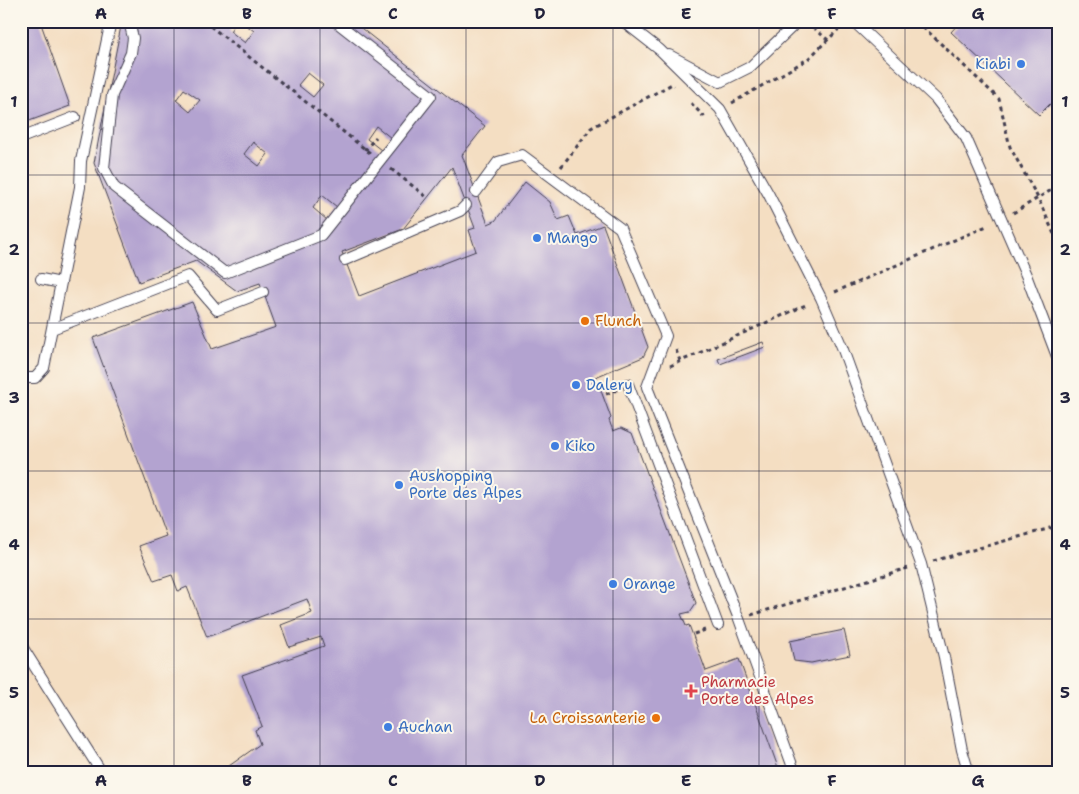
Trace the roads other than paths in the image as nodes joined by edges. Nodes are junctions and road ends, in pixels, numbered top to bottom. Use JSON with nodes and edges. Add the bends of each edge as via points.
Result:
{"nodes":[{"id":1,"x":111,"y":21,"type":"edge"},
{"id":2,"x":129,"y":21,"type":"edge"},
{"id":3,"x":335,"y":21,"type":"edge"},
{"id":4,"x":623,"y":21,"type":"edge"},
{"id":5,"x":793,"y":21,"type":"edge"},
{"id":6,"x":853,"y":21,"type":"edge"},
{"id":7,"x":660,"y":50,"type":"junction"},
{"id":8,"x":75,"y":117,"type":"dead end"},
{"id":9,"x":21,"y":138,"type":"edge"},
{"id":10,"x":476,"y":192,"type":"dead end"},
{"id":11,"x":466,"y":205,"type":"dead end"},
{"id":12,"x":345,"y":260,"type":"dead end"},
{"id":13,"x":41,"y":279,"type":"dead end"},
{"id":14,"x":61,"y":283,"type":"junction"},
{"id":15,"x":263,"y":292,"type":"dead end"},
{"id":16,"x":52,"y":329,"type":"junction"},
{"id":17,"x":1058,"y":359,"type":"edge"},
{"id":18,"x":21,"y":378,"type":"edge"},
{"id":19,"x":628,"y":384,"type":"dead end"},
{"id":20,"x":739,"y":618,"type":"junction"},
{"id":21,"x":718,"y":625,"type":"road end"},
{"id":22,"x":21,"y":645,"type":"edge"},
{"id":23,"x":102,"y":773,"type":"edge"},
{"id":24,"x":795,"y":773,"type":"edge"},
{"id":25,"x":800,"y":773,"type":"edge"},
{"id":26,"x":969,"y":773,"type":"edge"}],
"edges":[{"from":1,"to":14,"type":"lane","via":[[81,161],[80,186]]},
{"from":2,"to":3,"type":"lane","via":[[133,38],[131,53],[112,95],[104,168],[114,187],[225,273],[321,235],[430,96]]},
{"from":4,"to":7,"type":"lane"},
{"from":5,"to":7,"type":"lane","via":[[792,26],[750,67],[720,82]]},
{"from":6,"to":17,"type":"lane","via":[[936,99],[966,138],[1026,275]]},
{"from":7,"to":26,"type":"lane","via":[[720,109],[769,195],[842,347],[921,564]]},
{"from":8,"to":9,"type":"lane"},
{"from":10,"to":20,"type":"lane","via":[[498,162],[522,155],[620,228],[666,336],[648,387]]},
{"from":11,"to":12,"type":"lane","via":[[460,211]]},
{"from":13,"to":14,"type":"lane"},
{"from":14,"to":16,"type":"lane"},
{"from":15,"to":16,"type":"lane","via":[[217,310],[188,276]]},
{"from":16,"to":18,"type":"lane","via":[[44,368],[35,378]]},
{"from":19,"to":21,"type":"lane"},
{"from":20,"to":24,"type":"lane"},
{"from":20,"to":25,"type":"lane"},
{"from":22,"to":23,"type":"lane"}]}
